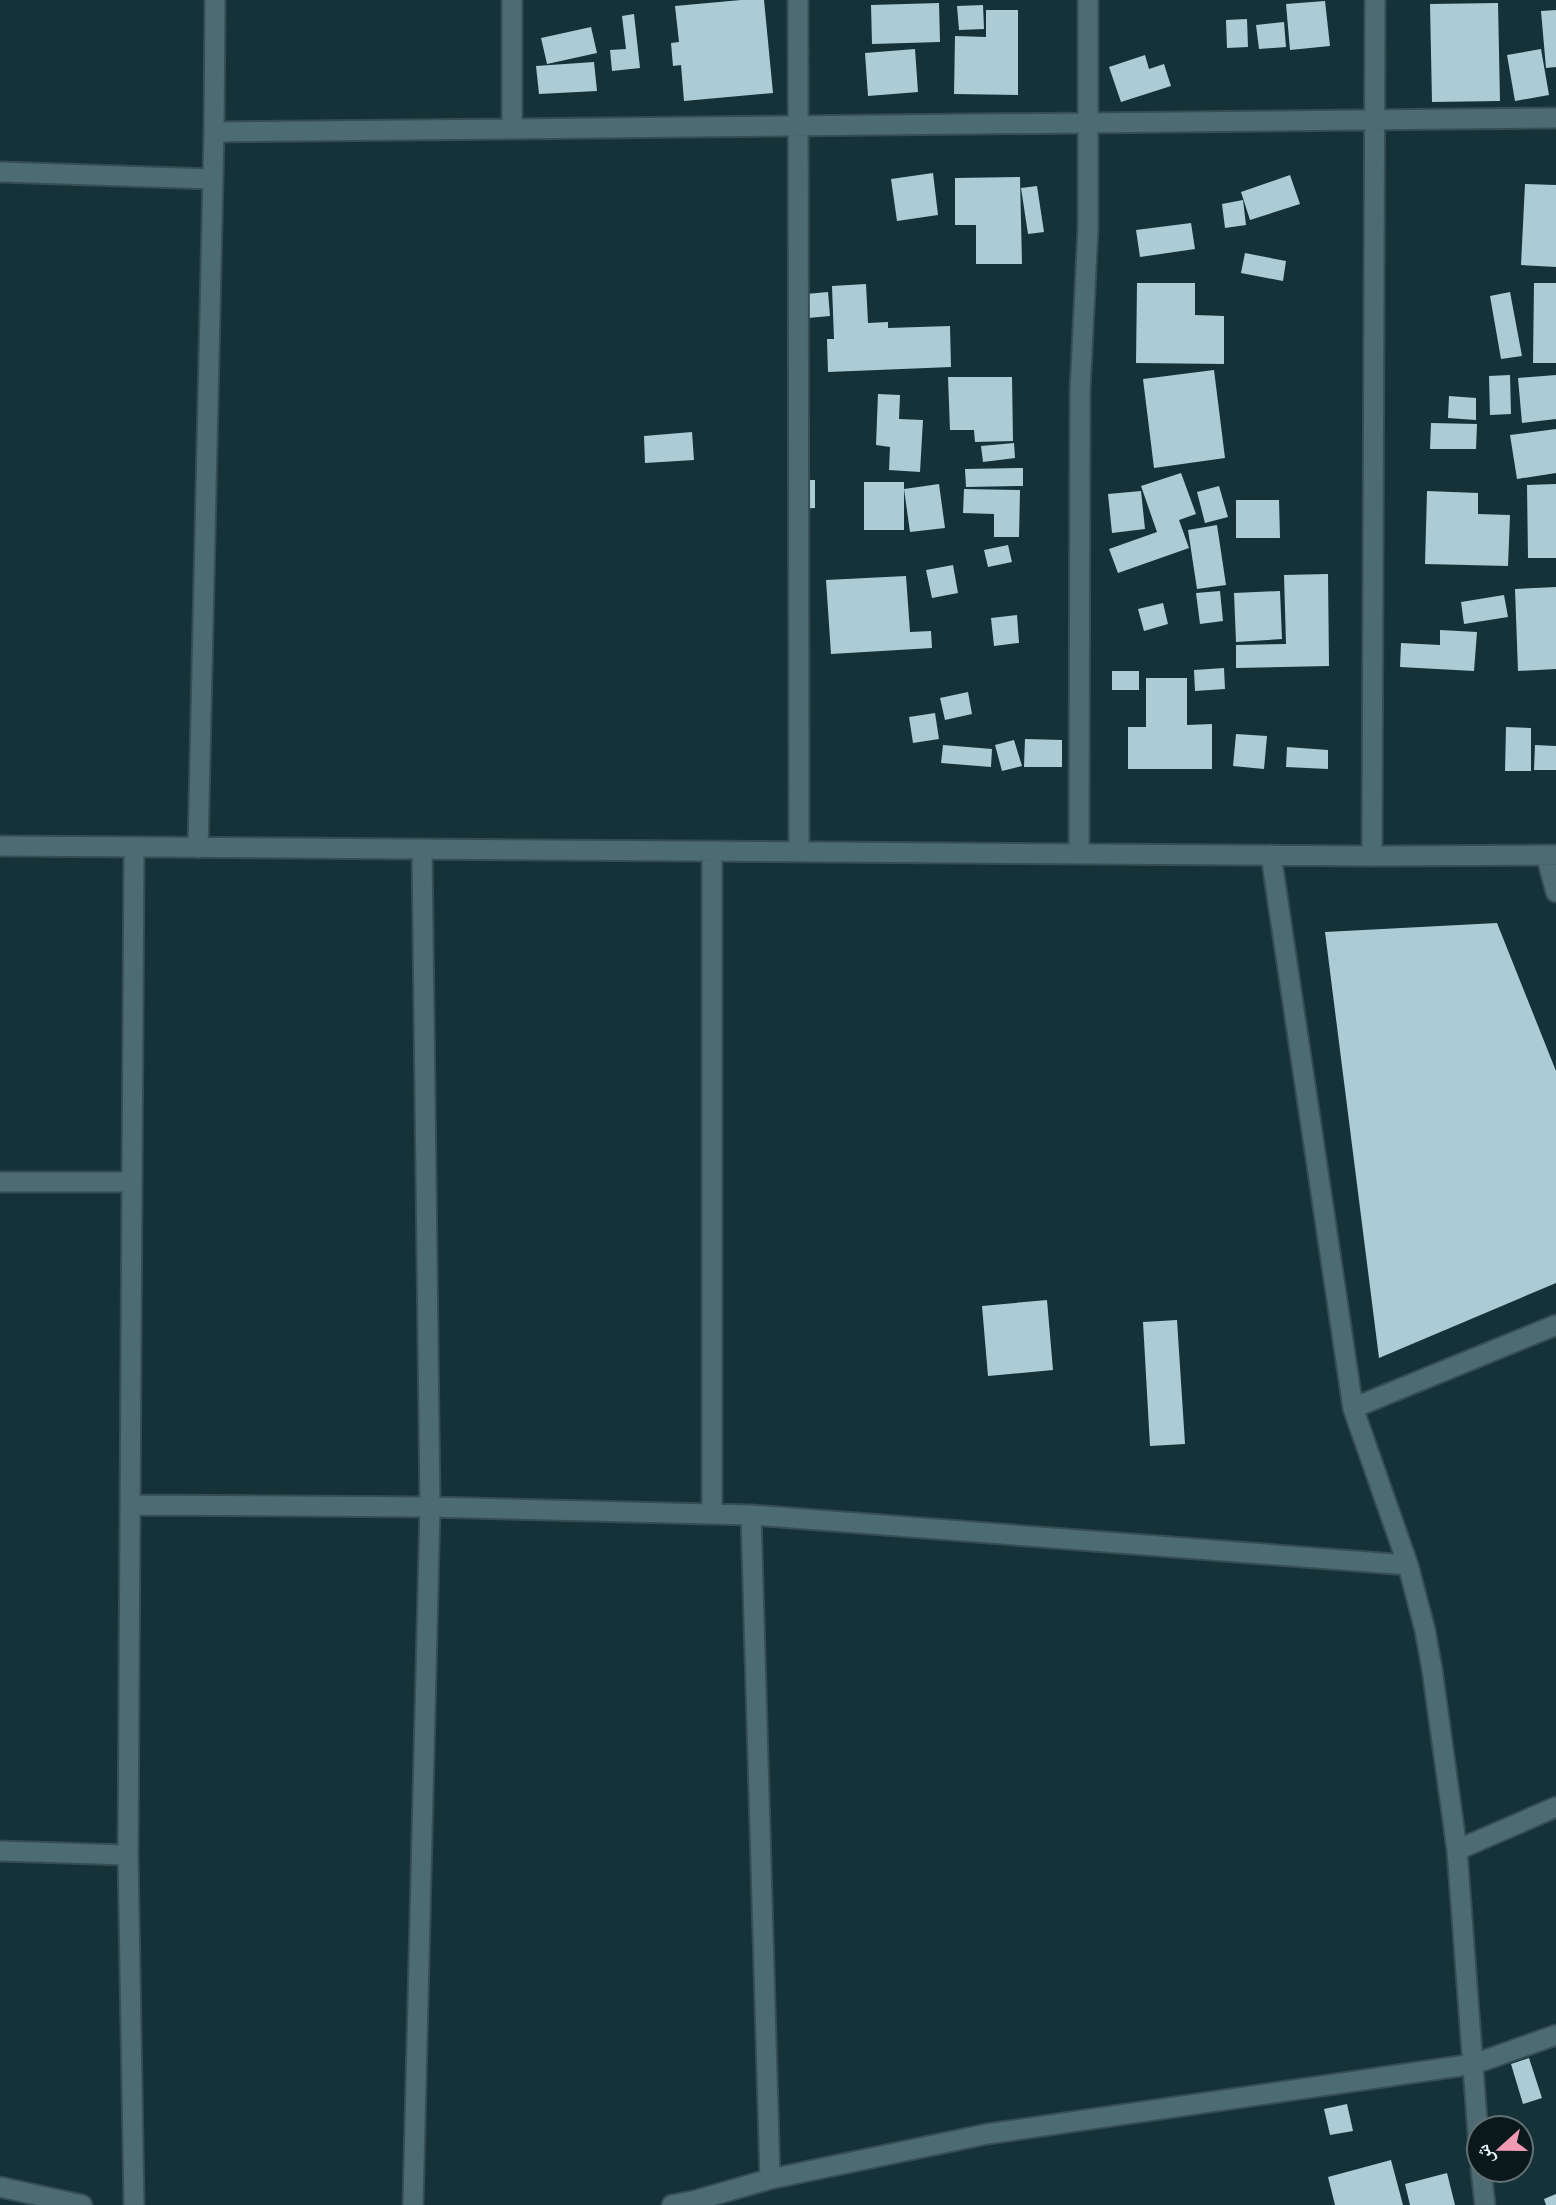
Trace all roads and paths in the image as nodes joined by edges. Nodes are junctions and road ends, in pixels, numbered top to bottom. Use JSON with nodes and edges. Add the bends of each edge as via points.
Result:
{"nodes":[{"id":1,"x":215,"y":0,"type":"edge"},
{"id":2,"x":512,"y":0,"type":"edge"},
{"id":3,"x":798,"y":0,"type":"edge"},
{"id":4,"x":1088,"y":0,"type":"edge"},
{"id":5,"x":1375,"y":0,"type":"edge"},
{"id":6,"x":1556,"y":118,"type":"edge"},
{"id":7,"x":1374,"y":120,"type":"junction"},
{"id":8,"x":1087,"y":123,"type":"junction"},
{"id":9,"x":798,"y":125,"type":"junction"},
{"id":10,"x":512,"y":128,"type":"junction"},
{"id":11,"x":214,"y":132,"type":"junction"},
{"id":12,"x":0,"y":172,"type":"edge"},
{"id":13,"x":212,"y":179,"type":"junction"},
{"id":14,"x":0,"y":846,"type":"edge"},
{"id":15,"x":134,"y":847,"type":"junction"},
{"id":16,"x":198,"y":848,"type":"junction"},
{"id":17,"x":422,"y":849,"type":"junction"},
{"id":18,"x":712,"y":851,"type":"junction"},
{"id":19,"x":799,"y":852,"type":"junction"},
{"id":20,"x":1079,"y":854,"type":"junction"},
{"id":21,"x":1271,"y":855,"type":"junction"},
{"id":22,"x":1551,"y":855,"type":"edge"},
{"id":23,"x":1372,"y":856,"type":"junction"},
{"id":24,"x":1556,"y":892,"type":"edge"},
{"id":25,"x":0,"y":1182,"type":"edge"},
{"id":26,"x":131,"y":1182,"type":"junction"},
{"id":27,"x":1556,"y":1325,"type":"edge"},
{"id":28,"x":1353,"y":1408,"type":"junction"},
{"id":29,"x":130,"y":1505,"type":"junction"},
{"id":30,"x":430,"y":1507,"type":"junction"},
{"id":31,"x":712,"y":1514,"type":"junction"},
{"id":32,"x":751,"y":1515,"type":"junction"},
{"id":33,"x":1408,"y":1565,"type":"junction"},
{"id":34,"x":1556,"y":1807,"type":"edge"},
{"id":35,"x":0,"y":1850,"type":"edge"},
{"id":36,"x":1457,"y":1850,"type":"junction"},
{"id":37,"x":128,"y":1855,"type":"junction"},
{"id":38,"x":1556,"y":2035,"type":"edge"},
{"id":39,"x":1474,"y":2064,"type":"junction"},
{"id":40,"x":1477,"y":2114,"type":"edge"},
{"id":41,"x":769,"y":2179,"type":"junction"},
{"id":42,"x":1483,"y":2184,"type":"edge"},
{"id":43,"x":0,"y":2187,"type":"edge"},
{"id":44,"x":698,"y":2202,"type":"edge"},
{"id":45,"x":82,"y":2205,"type":"edge"},
{"id":46,"x":134,"y":2205,"type":"edge"},
{"id":47,"x":413,"y":2205,"type":"edge"},
{"id":48,"x":672,"y":2205,"type":"edge"},
{"id":49,"x":1485,"y":2205,"type":"edge"}],
"edges":[{"from":1,"to":11,"type":"street"},
{"from":2,"to":10,"type":"street"},
{"from":3,"to":9,"type":"street"},
{"from":4,"to":8,"type":"street"},
{"from":5,"to":7,"type":"street"},
{"from":6,"to":7,"type":"street"},
{"from":7,"to":8,"type":"street"},
{"from":7,"to":23,"type":"street"},
{"from":8,"to":9,"type":"street"},
{"from":8,"to":20,"type":"street","via":[[1088,228],[1080,391]]},
{"from":9,"to":10,"type":"street"},
{"from":9,"to":19,"type":"street"},
{"from":10,"to":11,"type":"street"},
{"from":11,"to":13,"type":"street"},
{"from":12,"to":13,"type":"street"},
{"from":13,"to":16,"type":"street"},
{"from":14,"to":15,"type":"street"},
{"from":15,"to":16,"type":"street"},
{"from":15,"to":26,"type":"street"},
{"from":16,"to":17,"type":"street"},
{"from":17,"to":18,"type":"street"},
{"from":17,"to":30,"type":"street"},
{"from":18,"to":19,"type":"street"},
{"from":18,"to":31,"type":"street"},
{"from":19,"to":20,"type":"street"},
{"from":20,"to":21,"type":"street"},
{"from":21,"to":23,"type":"street"},
{"from":21,"to":28,"type":"street"},
{"from":22,"to":23,"type":"street"},
{"from":22,"to":24,"type":"street"},
{"from":25,"to":26,"type":"street"},
{"from":26,"to":29,"type":"street"},
{"from":27,"to":28,"type":"street"},
{"from":28,"to":33,"type":"street"},
{"from":29,"to":30,"type":"street"},
{"from":29,"to":37,"type":"street"},
{"from":30,"to":31,"type":"street"},
{"from":30,"to":47,"type":"street"},
{"from":31,"to":32,"type":"street"},
{"from":32,"to":33,"type":"street"},
{"from":32,"to":41,"type":"street"},
{"from":33,"to":36,"type":"street","via":[[1427,1643]]},
{"from":34,"to":36,"type":"street"},
{"from":35,"to":37,"type":"street"},
{"from":36,"to":39,"type":"street"},
{"from":37,"to":46,"type":"street"},
{"from":38,"to":39,"type":"street"},
{"from":39,"to":40,"type":"street"},
{"from":39,"to":41,"type":"street","via":[[988,2134]]},
{"from":41,"to":44,"type":"street"},
{"from":42,"to":49,"type":"street"},
{"from":43,"to":45,"type":"street"},
{"from":44,"to":48,"type":"street"}]}
